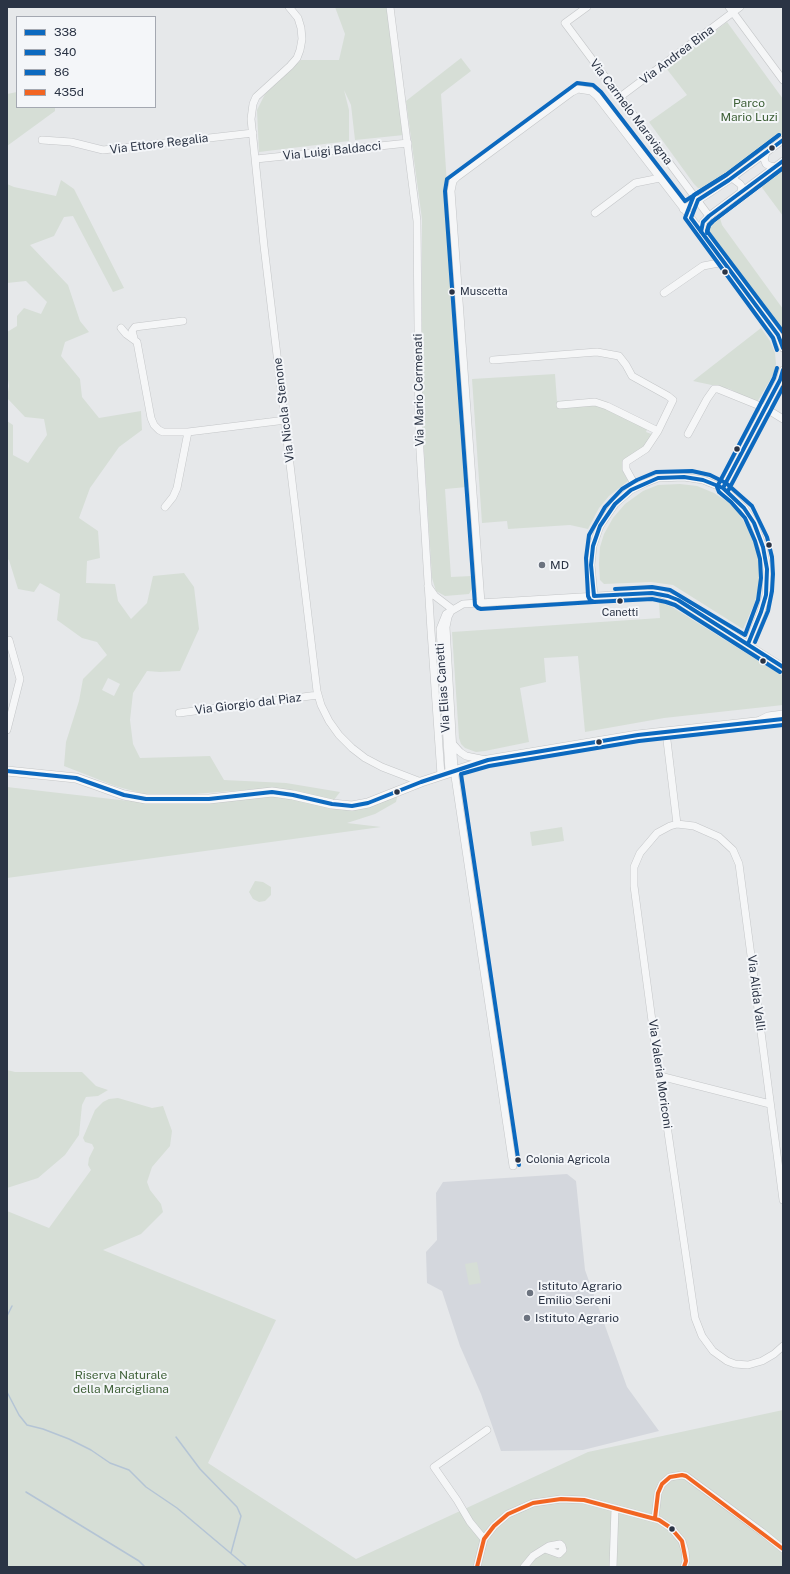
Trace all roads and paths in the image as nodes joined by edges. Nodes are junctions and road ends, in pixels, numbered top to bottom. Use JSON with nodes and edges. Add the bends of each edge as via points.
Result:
{"nodes":[{"id":1,"x":289,"y":7,"type":"edge"},
{"id":2,"x":390,"y":7,"type":"edge"},
{"id":3,"x":587,"y":7,"type":"edge"},
{"id":4,"x":740,"y":7,"type":"edge"},
{"id":5,"x":731,"y":10,"type":"edge"},
{"id":6,"x":783,"y":80,"type":"edge"},
{"id":7,"x":620,"y":97,"type":"junction"},
{"id":8,"x":253,"y":133,"type":"junction"},
{"id":9,"x":42,"y":140,"type":"dead end"},
{"id":10,"x":783,"y":140,"type":"edge"},
{"id":11,"x":408,"y":143,"type":"junction"},
{"id":12,"x":766,"y":153,"type":"junction"},
{"id":13,"x":256,"y":159,"type":"junction"},
{"id":14,"x":783,"y":161,"type":"edge"},
{"id":15,"x":775,"y":167,"type":"junction"},
{"id":16,"x":660,"y":178,"type":"junction"},
{"id":17,"x":732,"y":178,"type":"junction"},
{"id":18,"x":741,"y":191,"type":"junction"},
{"id":19,"x":698,"y":200,"type":"junction"},
{"id":20,"x":683,"y":209,"type":"junction"},
{"id":21,"x":596,"y":213,"type":"dead end"},
{"id":22,"x":709,"y":216,"type":"junction"},
{"id":23,"x":690,"y":218,"type":"junction"},
{"id":24,"x":701,"y":232,"type":"junction"},
{"id":25,"x":724,"y":262,"type":"junction"},
{"id":26,"x":664,"y":293,"type":"dead end"},
{"id":27,"x":183,"y":321,"type":"dead end"},
{"id":28,"x":121,"y":328,"type":"dead end"},
{"id":29,"x":134,"y":338,"type":"junction"},
{"id":30,"x":783,"y":348,"type":"edge"},
{"id":31,"x":493,"y":360,"type":"dead end"},
{"id":32,"x":783,"y":370,"type":"edge"},
{"id":33,"x":560,"y":405,"type":"dead end"},
{"id":34,"x":765,"y":408,"type":"junction"},
{"id":35,"x":783,"y":419,"type":"edge"},
{"id":36,"x":286,"y":420,"type":"junction"},
{"id":37,"x":658,"y":431,"type":"junction"},
{"id":38,"x":188,"y":432,"type":"junction"},
{"id":39,"x":688,"y":434,"type":"dead end"},
{"id":40,"x":636,"y":487,"type":"junction"},
{"id":41,"x":722,"y":488,"type":"junction"},
{"id":42,"x":165,"y":507,"type":"dead end"},
{"id":43,"x":428,"y":586,"type":"junction"},
{"id":44,"x":594,"y":596,"type":"junction"},
{"id":45,"x":442,"y":603,"type":"junction"},
{"id":46,"x":481,"y":603,"type":"junction"},
{"id":47,"x":429,"y":607,"type":"junction"},
{"id":48,"x":452,"y":609,"type":"junction"},
{"id":49,"x":430,"y":618,"type":"junction"},
{"id":50,"x":440,"y":629,"type":"junction"},
{"id":51,"x":10,"y":640,"type":"dead end"},
{"id":52,"x":748,"y":644,"type":"junction"},
{"id":53,"x":783,"y":667,"type":"edge"},
{"id":54,"x":446,"y":675,"type":"junction"},
{"id":55,"x":318,"y":695,"type":"junction"},
{"id":56,"x":179,"y":713,"type":"dead end"},
{"id":57,"x":783,"y":714,"type":"edge"},
{"id":58,"x":783,"y":719,"type":"edge"},
{"id":59,"x":758,"y":722,"type":"junction"},
{"id":60,"x":7,"y":730,"type":"edge"},
{"id":61,"x":666,"y":732,"type":"junction"},
{"id":62,"x":452,"y":742,"type":"junction"},
{"id":63,"x":488,"y":760,"type":"junction"},
{"id":64,"x":7,"y":771,"type":"edge"},
{"id":65,"x":448,"y":772,"type":"junction"},
{"id":66,"x":421,"y":782,"type":"junction"},
{"id":67,"x":677,"y":824,"type":"junction"},
{"id":68,"x":660,"y":1076,"type":"junction"},
{"id":69,"x":770,"y":1104,"type":"junction"},
{"id":70,"x":514,"y":1166,"type":"dead end"},
{"id":71,"x":783,"y":1200,"type":"edge"},
{"id":72,"x":783,"y":1346,"type":"edge"},
{"id":73,"x":487,"y":1430,"type":"dead end"},
{"id":74,"x":615,"y":1508,"type":"junction"},
{"id":75,"x":655,"y":1518,"type":"junction"},
{"id":76,"x":484,"y":1539,"type":"junction"},
{"id":77,"x":545,"y":1549,"type":"dead end"},
{"id":78,"x":783,"y":1549,"type":"edge"},
{"id":79,"x":477,"y":1567,"type":"edge"},
{"id":80,"x":524,"y":1567,"type":"edge"},
{"id":81,"x":614,"y":1567,"type":"edge"},
{"id":82,"x":684,"y":1567,"type":"edge"}],
"edges":[{"from":1,"to":8,"type":"street","name":"Via Nicola Stenone","via":[[302,28],[300,50],[290,66],[254,101],[251,113]]},
{"from":2,"to":11,"type":"street","name":"Via Mario Cermenati"},
{"from":3,"to":7,"type":"street","name":"Via Carmelo Maravigna","via":[[565,23]]},
{"from":4,"to":5,"type":"street","name":"Via Andrea Bina"},
{"from":5,"to":6,"type":"street"},
{"from":5,"to":7,"type":"street","name":"Via Andrea Bina"},
{"from":7,"to":19,"type":"street","name":"Via Carmelo Maravigna"},
{"from":8,"to":9,"type":"street","name":"Via Ettore Regalia","via":[[103,150],[71,142]]},
{"from":8,"to":13,"type":"street","name":"Via Nicola Stenone"},
{"from":10,"to":12,"type":"street"},
{"from":11,"to":13,"type":"street","name":"Via Luigi Baldacci"},
{"from":11,"to":43,"type":"street","name":"Via Mario Cermenati","via":[[417,221],[419,435]]},
{"from":12,"to":15,"type":"street","via":[[766,164]]},
{"from":12,"to":17,"type":"street"},
{"from":13,"to":36,"type":"street","name":"Via Nicola Stenone"},
{"from":14,"to":15,"type":"street"},
{"from":15,"to":18,"type":"street"},
{"from":16,"to":20,"type":"street"},
{"from":16,"to":21,"type":"street","via":[[635,184]]},
{"from":16,"to":46,"type":"street","via":[[597,96],[591,90],[578,89],[453,181],[452,198]]},
{"from":17,"to":18,"type":"street","via":[[740,184]]},
{"from":17,"to":19,"type":"street"},
{"from":18,"to":22,"type":"street"},
{"from":19,"to":20,"type":"street"},
{"from":19,"to":22,"type":"street","name":"Via Carmelo Maravigna"},
{"from":19,"to":23,"type":"street"},
{"from":20,"to":23,"type":"street"},
{"from":22,"to":23,"type":"street","via":[[700,219]]},
{"from":22,"to":24,"type":"street","via":[[703,222]]},
{"from":23,"to":24,"type":"street"},
{"from":24,"to":25,"type":"street"},
{"from":25,"to":26,"type":"street","via":[[703,266]]},
{"from":25,"to":30,"type":"street","via":[[778,335]]},
{"from":27,"to":29,"type":"street","via":[[135,327],[132,331]]},
{"from":28,"to":29,"type":"street"},
{"from":29,"to":38,"type":"street","via":[[138,344],[154,425],[163,432]]},
{"from":31,"to":37,"type":"street","via":[[597,352],[619,356],[632,376],[673,400]]},
{"from":32,"to":34,"type":"street"},
{"from":33,"to":37,"type":"street","via":[[595,402]]},
{"from":34,"to":35,"type":"street"},
{"from":34,"to":39,"type":"street","via":[[714,389]]},
{"from":34,"to":41,"type":"street"},
{"from":36,"to":38,"type":"street"},
{"from":36,"to":55,"type":"street","name":"Via Nicola Stenone"},
{"from":37,"to":40,"type":"street","via":[[646,449],[626,462],[626,469]]},
{"from":38,"to":42,"type":"street","via":[[177,488]]},
{"from":40,"to":41,"type":"street","via":[[658,478],[676,476],[704,480]]},
{"from":40,"to":44,"type":"street","via":[[613,506],[597,532],[592,558]]},
{"from":41,"to":52,"type":"street","via":[[750,515],[766,558],[764,601]]},
{"from":43,"to":45,"type":"street"},
{"from":43,"to":47,"type":"street","name":"Via Mario Cermenati"},
{"from":44,"to":46,"type":"street"},
{"from":44,"to":52,"type":"street","via":[[652,592],[668,596]]},
{"from":45,"to":47,"type":"street"},
{"from":45,"to":48,"type":"street"},
{"from":46,"to":48,"type":"street","via":[[463,604]]},
{"from":47,"to":49,"type":"street","name":"Via Mario Cermenati"},
{"from":48,"to":50,"type":"street","name":"Via Elias Canetti","via":[[446,614]]},
{"from":48,"to":54,"type":"street","name":"Via Elias Canetti","via":[[446,623]]},
{"from":49,"to":50,"type":"street"},
{"from":49,"to":65,"type":"street","name":"Via Mario Cermenati"},
{"from":50,"to":54,"type":"street","name":"Via Elias Canetti"},
{"from":51,"to":60,"type":"street","via":[[20,679]]},
{"from":52,"to":53,"type":"street"},
{"from":54,"to":62,"type":"street","name":"Via Elias Canetti"},
{"from":54,"to":65,"type":"street","name":"Via Elias Canetti"},
{"from":55,"to":56,"type":"street","name":"Via Giorgio dal Piaz"},
{"from":55,"to":66,"type":"street","name":"Via Nicola Stenone","via":[[329,721],[352,748],[382,767]]},
{"from":57,"to":59,"type":"street","via":[[768,716]]},
{"from":58,"to":59,"type":"street"},
{"from":59,"to":61,"type":"street"},
{"from":61,"to":63,"type":"street"},
{"from":61,"to":67,"type":"street"},
{"from":62,"to":63,"type":"street","via":[[466,756]]},
{"from":62,"to":65,"type":"street","name":"Via Elias Canetti"},
{"from":63,"to":65,"type":"street"},
{"from":64,"to":66,"type":"street","via":[[76,778],[124,795],[146,799],[209,799],[272,792],[348,806],[368,803]]},
{"from":65,"to":66,"type":"street"},
{"from":65,"to":70,"type":"street"},
{"from":67,"to":68,"type":"street","name":"Via Valeria Moriconi","via":[[657,833],[645,846],[634,872]]},
{"from":67,"to":69,"type":"street","name":"Via Alida Valli","via":[[694,826],[719,837],[733,850],[739,864]]},
{"from":68,"to":69,"type":"street"},
{"from":68,"to":72,"type":"street","name":"Via Valeria Moriconi","via":[[695,1318],[700,1331],[713,1351],[735,1364],[748,1365],[762,1361]]},
{"from":69,"to":71,"type":"street","name":"Via Alida Valli"},
{"from":73,"to":76,"type":"street","via":[[434,1467]]},
{"from":74,"to":75,"type":"street"},
{"from":74,"to":76,"type":"street","via":[[584,1500],[561,1499],[532,1503],[508,1514]]},
{"from":74,"to":81,"type":"street"},
{"from":75,"to":78,"type":"street","via":[[658,1493],[662,1484],[670,1477],[682,1475]]},
{"from":75,"to":82,"type":"street","via":[[671,1528],[682,1541],[686,1561]]},
{"from":76,"to":79,"type":"street"},
{"from":77,"to":80,"type":"street","via":[[533,1556]]}]}
